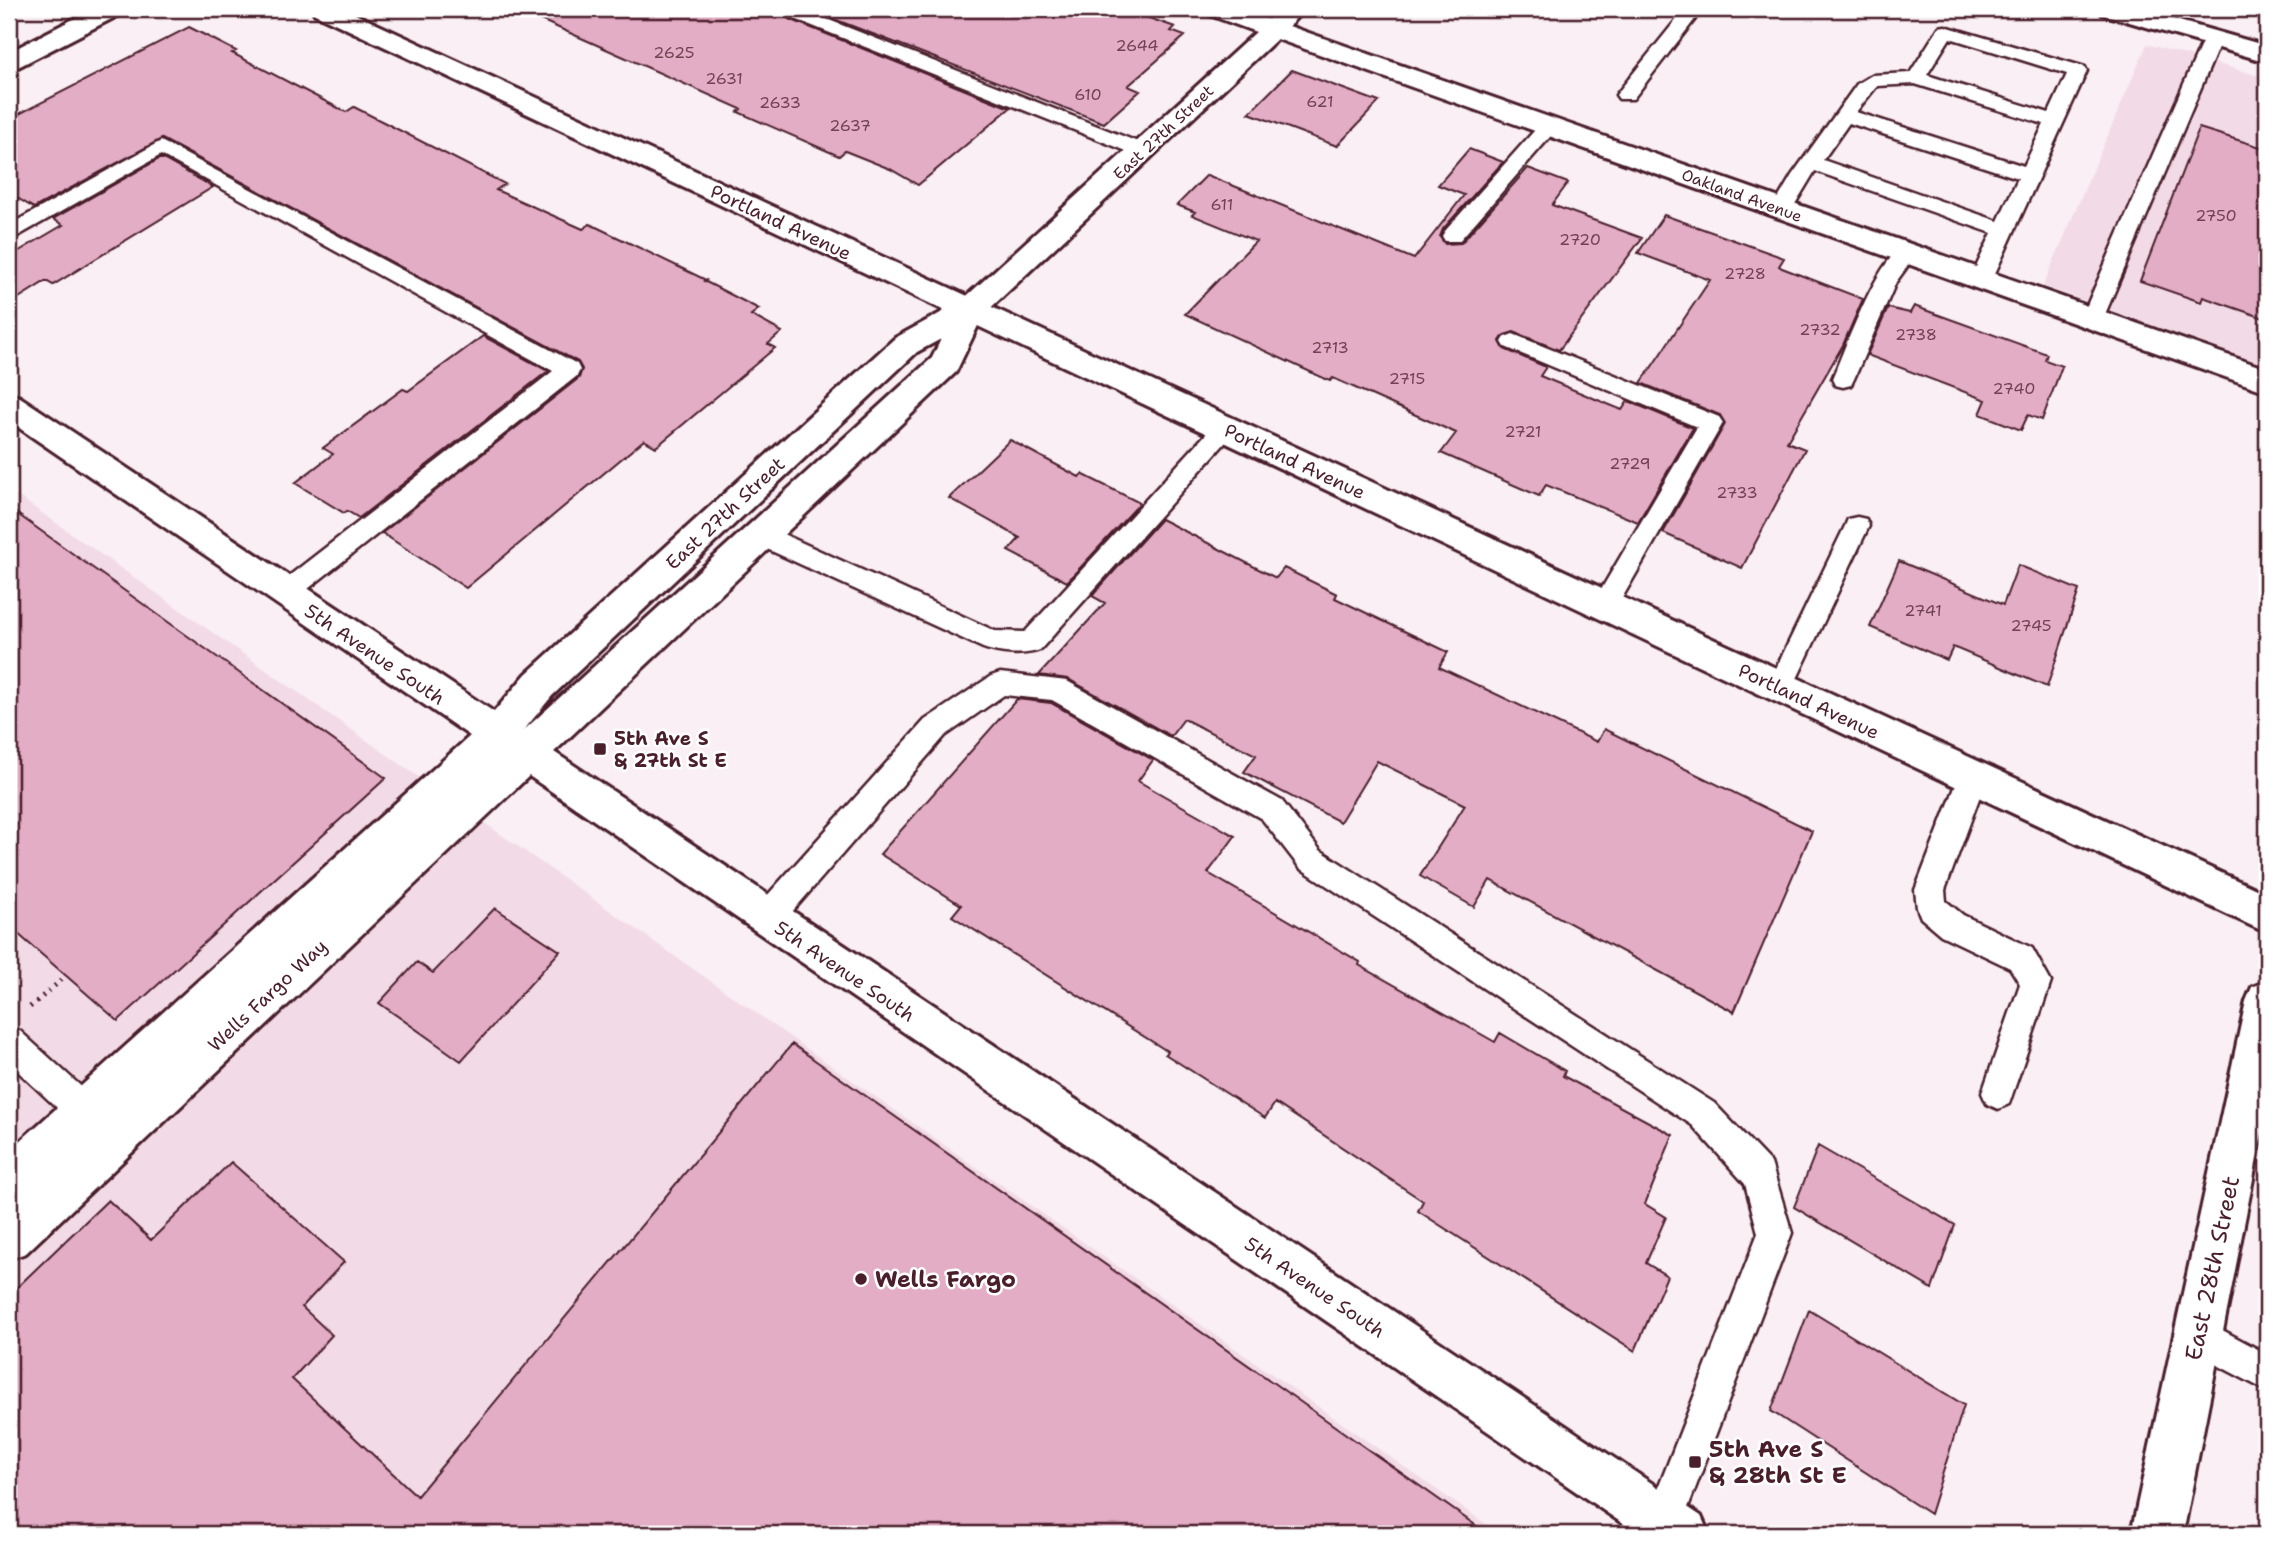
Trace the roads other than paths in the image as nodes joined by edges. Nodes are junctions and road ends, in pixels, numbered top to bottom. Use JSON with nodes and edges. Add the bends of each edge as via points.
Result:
{"nodes":[{"id":1,"x":112,"y":9,"type":"edge"},
{"id":2,"x":324,"y":9,"type":"edge"},
{"id":3,"x":786,"y":9,"type":"edge"},
{"id":4,"x":1216,"y":9,"type":"edge"},
{"id":5,"x":1694,"y":9,"type":"edge"},
{"id":6,"x":2111,"y":9,"type":"edge"},
{"id":7,"x":2162,"y":16,"type":"edge"},
{"id":8,"x":1283,"y":19,"type":"edge"},
{"id":9,"x":2213,"y":38,"type":"junction"},
{"id":10,"x":2267,"y":54,"type":"edge"},
{"id":11,"x":9,"y":62,"type":"edge"},
{"id":12,"x":1916,"y":78,"type":"junction"},
{"id":13,"x":1626,"y":95,"type":"dead end"},
{"id":14,"x":1845,"y":115,"type":"junction"},
{"id":15,"x":2054,"y":121,"type":"junction"},
{"id":16,"x":1549,"y":126,"type":"junction"},
{"id":17,"x":1141,"y":150,"type":"junction"},
{"id":18,"x":1812,"y":163,"type":"junction"},
{"id":19,"x":2030,"y":175,"type":"junction"},
{"id":20,"x":1782,"y":209,"type":"junction"},
{"id":21,"x":2004,"y":230,"type":"junction"},
{"id":22,"x":9,"y":234,"type":"edge"},
{"id":23,"x":1452,"y":236,"type":"dead end"},
{"id":24,"x":1906,"y":253,"type":"junction"},
{"id":25,"x":1981,"y":280,"type":"junction"},
{"id":26,"x":970,"y":310,"type":"junction"},
{"id":27,"x":2092,"y":319,"type":"junction"},
{"id":28,"x":1513,"y":342,"type":"dead end"},
{"id":29,"x":1843,"y":379,"type":"dead end"},
{"id":30,"x":2267,"y":381,"type":"edge"},
{"id":31,"x":9,"y":405,"type":"edge"},
{"id":32,"x":1225,"y":428,"type":"junction"},
{"id":33,"x":1857,"y":526,"type":"dead end"},
{"id":34,"x":761,"y":535,"type":"junction"},
{"id":35,"x":285,"y":593,"type":"junction"},
{"id":36,"x":1605,"y":606,"type":"junction"},
{"id":37,"x":1780,"y":687,"type":"junction"},
{"id":38,"x":511,"y":746,"type":"junction"},
{"id":39,"x":1973,"y":777,"type":"junction"},
{"id":40,"x":2267,"y":914,"type":"edge"},
{"id":41,"x":766,"y":918,"type":"junction"},
{"id":42,"x":2267,"y":1001,"type":"edge"},
{"id":43,"x":9,"y":1042,"type":"edge"},
{"id":44,"x":1998,"y":1093,"type":"dead end"},
{"id":45,"x":100,"y":1125,"type":"junction"},
{"id":46,"x":9,"y":1182,"type":"edge"},
{"id":47,"x":9,"y":1236,"type":"edge"},
{"id":48,"x":2198,"y":1335,"type":"junction"},
{"id":49,"x":2267,"y":1373,"type":"edge"},
{"id":50,"x":1673,"y":1528,"type":"edge"},
{"id":51,"x":2157,"y":1534,"type":"edge"}],
"edges":[{"from":1,"to":11,"type":"street"},
{"from":2,"to":26,"type":"street","name":"Portland Avenue"},
{"from":3,"to":17,"type":"lane"},
{"from":4,"to":8,"type":"street","name":"Oakland Avenue"},
{"from":5,"to":13,"type":"lane"},
{"from":6,"to":7,"type":"street"},
{"from":7,"to":9,"type":"street"},
{"from":8,"to":16,"type":"street","name":"Oakland Avenue"},
{"from":8,"to":17,"type":"street","name":"East 27th Street"},
{"from":9,"to":10,"type":"street"},
{"from":9,"to":27,"type":"lane"},
{"from":12,"to":14,"type":"lane","via":[[1872,81]]},
{"from":12,"to":15,"type":"lane"},
{"from":12,"to":15,"type":"lane","via":[[1945,31],[2078,71]]},
{"from":14,"to":18,"type":"lane"},
{"from":14,"to":19,"type":"lane"},
{"from":15,"to":19,"type":"lane"},
{"from":16,"to":20,"type":"street","name":"Oakland Avenue"},
{"from":16,"to":23,"type":"lane"},
{"from":17,"to":26,"type":"street","name":"East 27th Street"},
{"from":18,"to":20,"type":"lane"},
{"from":18,"to":21,"type":"lane"},
{"from":19,"to":21,"type":"lane"},
{"from":20,"to":24,"type":"street","name":"Oakland Avenue"},
{"from":21,"to":25,"type":"lane"},
{"from":22,"to":35,"type":"lane","via":[[161,147],[569,370]]},
{"from":24,"to":25,"type":"street","name":"Oakland Avenue"},
{"from":24,"to":29,"type":"lane","via":[[1886,281]]},
{"from":25,"to":27,"type":"street","name":"Oakland Avenue"},
{"from":26,"to":32,"type":"street","name":"Portland Avenue"},
{"from":26,"to":34,"type":"street","name":"East 27th Street","via":[[945,363]]},
{"from":26,"to":38,"type":"street","name":"East 27th Street","via":[[906,345],[539,685]]},
{"from":27,"to":30,"type":"street","name":"Oakland Avenue"},
{"from":28,"to":36,"type":"lane","via":[[1711,422]]},
{"from":31,"to":35,"type":"street","name":"5th Avenue South"},
{"from":32,"to":34,"type":"lane","via":[[1031,643],[992,641]]},
{"from":32,"to":36,"type":"street","name":"Portland Avenue"},
{"from":33,"to":37,"type":"lane"},
{"from":34,"to":38,"type":"street","name":"East 27th Street"},
{"from":35,"to":38,"type":"street","name":"5th Avenue South"},
{"from":36,"to":37,"type":"street","name":"Portland Avenue"},
{"from":37,"to":39,"type":"street","name":"Portland Avenue"},
{"from":38,"to":41,"type":"street","name":"5th Avenue South"},
{"from":38,"to":45,"type":"street","name":"Wells Fargo Way"},
{"from":39,"to":40,"type":"street","name":"Portland Avenue"},
{"from":39,"to":44,"type":"lane","via":[[1930,890],[1932,908],[1952,925],[2021,958],[2036,982]]},
{"from":41,"to":50,"type":"street","name":"5th Avenue South"},
{"from":41,"to":50,"type":"lane","via":[[935,728],[1000,684],[1057,690],[1272,810],[1310,859],[1703,1114],[1759,1175],[1774,1233]]},
{"from":42,"to":48,"type":"street","name":"East 28th Street"},
{"from":43,"to":45,"type":"lane"},
{"from":45,"to":46,"type":"street","name":"Wells Fargo Way"},
{"from":45,"to":47,"type":"street","name":"Wells Fargo Way"},
{"from":48,"to":49,"type":"lane"},
{"from":48,"to":51,"type":"street","name":"East 28th Street"}]}
